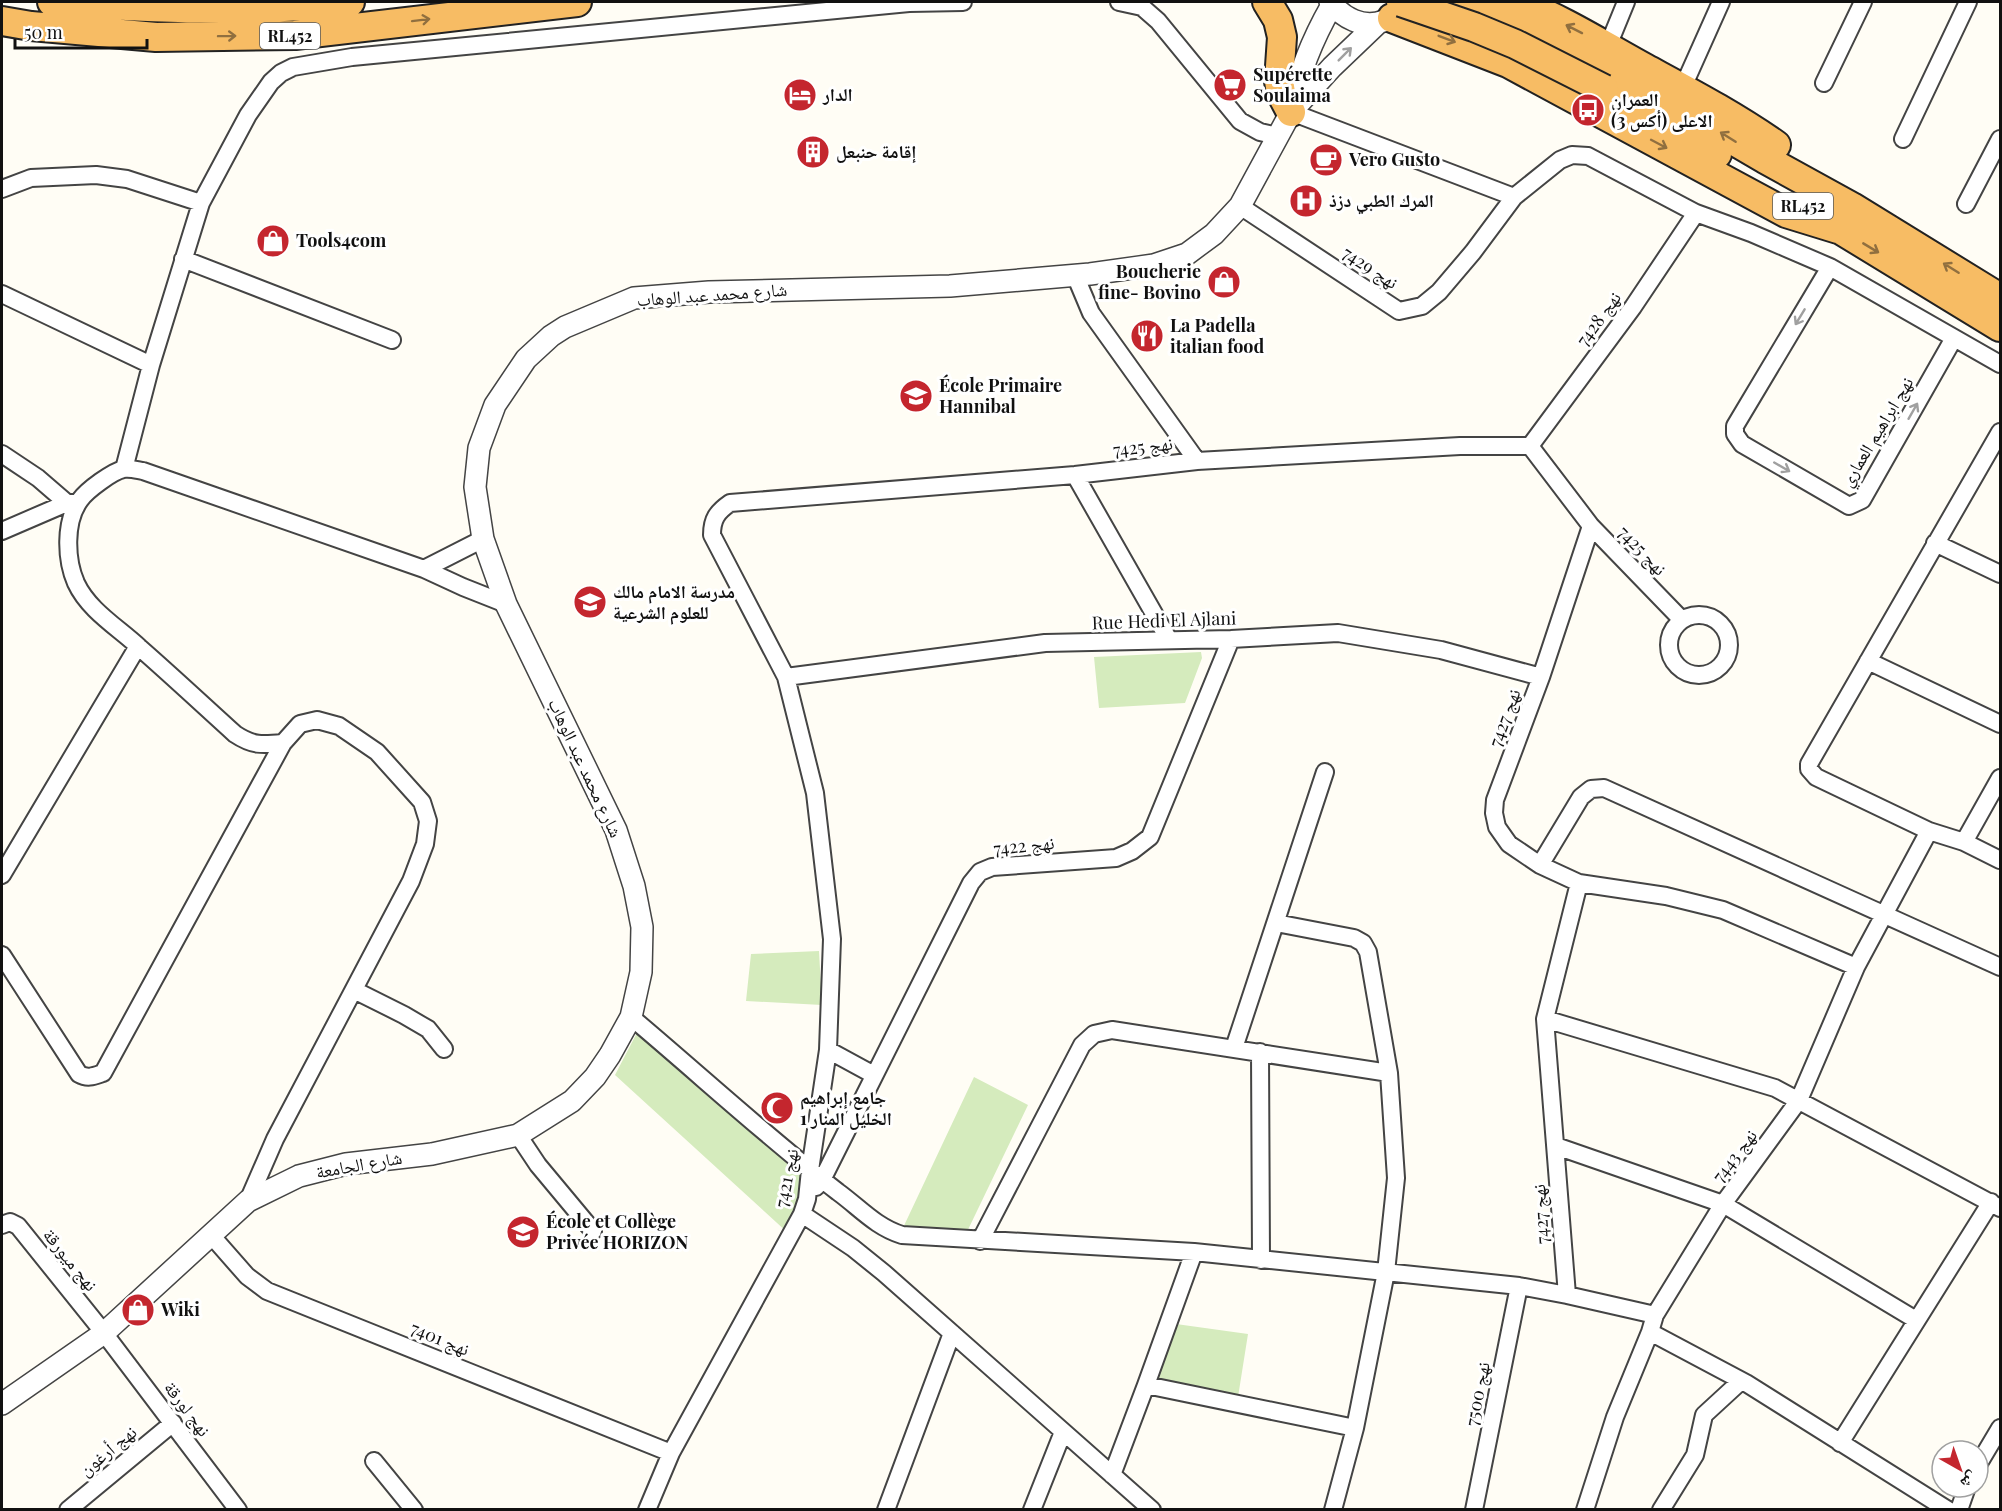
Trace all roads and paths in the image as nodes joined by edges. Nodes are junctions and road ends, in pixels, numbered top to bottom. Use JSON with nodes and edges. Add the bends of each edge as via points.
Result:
{"nodes":[{"id":1,"x":52,"y":2,"type":"edge"},
{"id":2,"x":350,"y":2,"type":"edge"},
{"id":3,"x":577,"y":2,"type":"edge"},
{"id":4,"x":963,"y":2,"type":"edge"},
{"id":5,"x":1119,"y":2,"type":"edge"},
{"id":6,"x":1267,"y":2,"type":"edge"},
{"id":7,"x":1464,"y":2,"type":"edge"},
{"id":8,"x":1626,"y":2,"type":"edge"},
{"id":9,"x":1721,"y":2,"type":"edge"},
{"id":10,"x":1863,"y":2,"type":"edge"},
{"id":11,"x":1968,"y":2,"type":"edge"},
{"id":12,"x":1331,"y":3,"type":"edge"},
{"id":13,"x":1529,"y":4,"type":"edge"},
{"id":14,"x":1395,"y":11,"type":"edge"},
{"id":15,"x":2,"y":21,"type":"edge"},
{"id":16,"x":1608,"y":46,"type":"junction"},
{"id":17,"x":1611,"y":81,"type":"junction"},
{"id":18,"x":1824,"y":83,"type":"dead end"},
{"id":19,"x":1683,"y":87,"type":"junction"},
{"id":20,"x":1284,"y":124,"type":"junction"},
{"id":21,"x":1903,"y":139,"type":"dead end"},
{"id":22,"x":2001,"y":139,"type":"edge"},
{"id":23,"x":2,"y":189,"type":"edge"},
{"id":24,"x":1514,"y":196,"type":"junction"},
{"id":25,"x":201,"y":203,"type":"junction"},
{"id":26,"x":1966,"y":204,"type":"dead end"},
{"id":27,"x":1240,"y":206,"type":"junction"},
{"id":28,"x":1696,"y":213,"type":"junction"},
{"id":29,"x":1845,"y":218,"type":"junction"},
{"id":30,"x":183,"y":258,"type":"junction"},
{"id":31,"x":1830,"y":267,"type":"junction"},
{"id":32,"x":1075,"y":275,"type":"junction"},
{"id":33,"x":2,"y":294,"type":"edge"},
{"id":34,"x":2001,"y":298,"type":"edge"},
{"id":35,"x":2001,"y":327,"type":"edge"},
{"id":36,"x":1954,"y":338,"type":"junction"},
{"id":37,"x":392,"y":340,"type":"dead end"},
{"id":38,"x":2001,"y":364,"type":"edge"},
{"id":39,"x":151,"y":365,"type":"junction"},
{"id":40,"x":2001,"y":432,"type":"edge"},
{"id":41,"x":1530,"y":446,"type":"junction"},
{"id":42,"x":2,"y":454,"type":"edge"},
{"id":43,"x":1197,"y":461,"type":"junction"},
{"id":44,"x":124,"y":469,"type":"junction"},
{"id":45,"x":1075,"y":475,"type":"junction"},
{"id":46,"x":72,"y":503,"type":"junction"},
{"id":47,"x":1591,"y":526,"type":"junction"},
{"id":48,"x":2,"y":531,"type":"edge"},
{"id":49,"x":483,"y":539,"type":"junction"},
{"id":50,"x":1935,"y":543,"type":"junction"},
{"id":51,"x":424,"y":569,"type":"junction"},
{"id":52,"x":2001,"y":574,"type":"edge"},
{"id":53,"x":506,"y":604,"type":"junction"},
{"id":54,"x":1682,"y":620,"type":"dead end"},
{"id":55,"x":1231,"y":639,"type":"junction"},
{"id":56,"x":1168,"y":640,"type":"junction"},
{"id":57,"x":138,"y":646,"type":"junction"},
{"id":58,"x":1868,"y":661,"type":"junction"},
{"id":59,"x":786,"y":677,"type":"junction"},
{"id":60,"x":1540,"y":677,"type":"junction"},
{"id":61,"x":2001,"y":724,"type":"edge"},
{"id":62,"x":283,"y":743,"type":"junction"},
{"id":63,"x":1325,"y":772,"type":"dead end"},
{"id":64,"x":2001,"y":778,"type":"edge"},
{"id":65,"x":1929,"y":831,"type":"junction"},
{"id":66,"x":1964,"y":842,"type":"junction"},
{"id":67,"x":2001,"y":860,"type":"edge"},
{"id":68,"x":1540,"y":865,"type":"junction"},
{"id":69,"x":2,"y":875,"type":"edge"},
{"id":70,"x":1579,"y":883,"type":"junction"},
{"id":71,"x":1883,"y":915,"type":"junction"},
{"id":72,"x":1276,"y":923,"type":"junction"},
{"id":73,"x":2,"y":956,"type":"edge"},
{"id":74,"x":1856,"y":967,"type":"junction"},
{"id":75,"x":2001,"y":967,"type":"edge"},
{"id":76,"x":354,"y":990,"type":"junction"},
{"id":77,"x":631,"y":1017,"type":"junction"},
{"id":78,"x":1545,"y":1019,"type":"junction"},
{"id":79,"x":1234,"y":1048,"type":"junction"},
{"id":80,"x":444,"y":1049,"type":"dead end"},
{"id":81,"x":828,"y":1050,"type":"junction"},
{"id":82,"x":1260,"y":1052,"type":"junction"},
{"id":83,"x":1389,"y":1073,"type":"junction"},
{"id":84,"x":874,"y":1075,"type":"junction"},
{"id":85,"x":1799,"y":1100,"type":"junction"},
{"id":86,"x":518,"y":1135,"type":"junction"},
{"id":87,"x":1556,"y":1146,"type":"junction"},
{"id":88,"x":816,"y":1175,"type":"junction"},
{"id":89,"x":248,"y":1201,"type":"junction"},
{"id":90,"x":1723,"y":1203,"type":"junction"},
{"id":91,"x":1996,"y":1205,"type":"edge"},
{"id":92,"x":805,"y":1207,"type":"junction"},
{"id":93,"x":2,"y":1225,"type":"edge"},
{"id":94,"x":593,"y":1231,"type":"dead end"},
{"id":95,"x":211,"y":1235,"type":"junction"},
{"id":96,"x":980,"y":1240,"type":"junction"},
{"id":97,"x":1194,"y":1252,"type":"junction"},
{"id":98,"x":1261,"y":1260,"type":"junction"},
{"id":99,"x":1386,"y":1272,"type":"junction"},
{"id":100,"x":1520,"y":1286,"type":"junction"},
{"id":101,"x":1567,"y":1295,"type":"junction"},
{"id":102,"x":1655,"y":1315,"type":"junction"},
{"id":103,"x":1916,"y":1320,"type":"junction"},
{"id":104,"x":1650,"y":1332,"type":"junction"},
{"id":105,"x":104,"y":1333,"type":"junction"},
{"id":106,"x":952,"y":1333,"type":"junction"},
{"id":107,"x":1742,"y":1381,"type":"junction"},
{"id":108,"x":1146,"y":1385,"type":"junction"},
{"id":109,"x":2,"y":1404,"type":"edge"},
{"id":110,"x":173,"y":1423,"type":"junction"},
{"id":111,"x":1355,"y":1428,"type":"junction"},
{"id":112,"x":2001,"y":1428,"type":"edge"},
{"id":113,"x":1063,"y":1432,"type":"junction"},
{"id":114,"x":1840,"y":1443,"type":"junction"},
{"id":115,"x":1990,"y":1446,"type":"edge"},
{"id":116,"x":671,"y":1453,"type":"junction"},
{"id":117,"x":374,"y":1461,"type":"dead end"},
{"id":118,"x":1112,"y":1475,"type":"junction"},
{"id":119,"x":1666,"y":1508,"type":"edge"},
{"id":120,"x":68,"y":1509,"type":"edge"},
{"id":121,"x":238,"y":1509,"type":"edge"},
{"id":122,"x":414,"y":1509,"type":"edge"},
{"id":123,"x":647,"y":1509,"type":"edge"},
{"id":124,"x":886,"y":1509,"type":"edge"},
{"id":125,"x":1032,"y":1509,"type":"edge"},
{"id":126,"x":1152,"y":1509,"type":"edge"},
{"id":127,"x":1333,"y":1509,"type":"edge"},
{"id":128,"x":1474,"y":1509,"type":"edge"},
{"id":129,"x":1585,"y":1509,"type":"edge"},
{"id":130,"x":1948,"y":1509,"type":"edge"}],
"edges":[{"from":1,"to":2,"type":"highway","number":"RL452","via":[[154,9],[296,8]]},
{"from":15,"to":3,"type":"highway","number":"RL452","one_way":true,"via":[[156,37],[295,36]]},
{"from":4,"to":25,"type":"street","via":[[909,3],[352,57],[292,67],[271,82],[248,115]]},
{"from":5,"to":20,"type":"street","via":[[1142,7],[1158,21],[1240,121],[1260,132]]},
{"from":6,"to":20,"type":"highway","via":[[1278,20],[1282,37],[1279,81],[1285,103]]},
{"from":7,"to":17,"type":"highway","number":"RL452","via":[[1528,28]]},
{"from":8,"to":16,"type":"street"},
{"from":9,"to":19,"type":"street"},
{"from":10,"to":18,"type":"street"},
{"from":11,"to":21,"type":"street"},
{"from":12,"to":14,"type":"street","via":[[1344,16],[1360,23]]},
{"from":12,"to":20,"type":"street","via":[[1302,67]]},
{"from":16,"to":13,"type":"highway","one_way":true},
{"from":14,"to":17,"type":"highway","number":"RL452","bridge":true,"via":[[1474,27]]},
{"from":20,"to":14,"type":"street","one_way":true,"via":[[1332,67]]},
{"from":14,"to":29,"type":"highway","one_way":true,"via":[[1508,63],[1786,213]]},
{"from":16,"to":19,"type":"highway"},
{"from":17,"to":29,"type":"highway","number":"RL452","via":[[1743,169]]},
{"from":29,"to":19,"type":"highway","one_way":true,"via":[[1818,176],[1732,115]]},
{"from":20,"to":24,"type":"street"},
{"from":20,"to":27,"type":"street","name":"شارع محمد عبد الوهاب"},
{"from":22,"to":26,"type":"street"},
{"from":23,"to":25,"type":"street","via":[[31,178],[96,175],[127,179]]},
{"from":24,"to":27,"type":"street","name":"نهج 7429","via":[[1438,292],[1422,306],[1399,311]]},
{"from":24,"to":28,"type":"street","name":"نهج 7429","via":[[1572,154],[1588,156]]},
{"from":25,"to":30,"type":"street"},
{"from":27,"to":32,"type":"street","name":"شارع محمد عبد الوهاب","via":[[1214,234],[1187,254],[1154,266]]},
{"from":28,"to":31,"type":"street"},
{"from":28,"to":41,"type":"street","name":"نهج 7428","via":[[1633,307]]},
{"from":34,"to":29,"type":"highway","number":"RL452","one_way":true},
{"from":29,"to":35,"type":"highway","number":"RL452","one_way":true},
{"from":30,"to":37,"type":"street"},
{"from":30,"to":39,"type":"street"},
{"from":31,"to":36,"type":"street"},
{"from":31,"to":36,"type":"street","name":"نهج ابراهيم العماري","one_way":true,"via":[[1736,426],[1735,434],[1742,444],[1849,506],[1862,500]]},
{"from":32,"to":43,"type":"street","via":[[1091,313]]},
{"from":32,"to":49,"type":"street","name":"شارع محمد عبد الوهاب","via":[[950,286],[709,292],[634,298],[591,315],[551,336],[526,359],[495,405],[480,448],[475,487]]},
{"from":33,"to":39,"type":"street"},
{"from":36,"to":38,"type":"street"},
{"from":39,"to":44,"type":"street"},
{"from":40,"to":50,"type":"street"},
{"from":41,"to":43,"type":"street","name":"نهج 7425","via":[[1460,446]]},
{"from":41,"to":47,"type":"street","name":"نهج 7425"},
{"from":42,"to":46,"type":"street"},
{"from":43,"to":45,"type":"street","name":"نهج 7425"},
{"from":44,"to":46,"type":"street"},
{"from":44,"to":51,"type":"street","via":[[167,478]]},
{"from":45,"to":56,"type":"street"},
{"from":45,"to":59,"type":"street","name":"نهج 7425","via":[[730,502],[712,521],[712,535]]},
{"from":46,"to":48,"type":"street"},
{"from":46,"to":57,"type":"street","via":[[70,564],[77,585],[97,610]]},
{"from":47,"to":54,"type":"street","name":"نهج 7425"},
{"from":47,"to":60,"type":"street","name":"نهج 7427"},
{"from":49,"to":51,"type":"street"},
{"from":49,"to":53,"type":"street","name":"شارع محمد عبد الوهاب"},
{"from":50,"to":52,"type":"street"},
{"from":50,"to":58,"type":"street"},
{"from":51,"to":53,"type":"street"},
{"from":53,"to":77,"type":"street","name":"شارع محمد عبد الوهاب","via":[[616,830],[634,886],[642,927],[641,972]]},
{"from":55,"to":56,"type":"street","name":"Rue Hedi El Ajlani"},
{"from":55,"to":60,"type":"street","name":"Rue Hedi El Ajlani","via":[[1338,633],[1441,650]]},
{"from":55,"to":84,"type":"street","name":"نهج 7422","via":[[1150,837],[1116,858],[992,867],[980,872]]},
{"from":56,"to":59,"type":"street","name":"Rue Hedi El Ajlani","via":[[1045,643]]},
{"from":57,"to":62,"type":"street","via":[[235,734],[262,745]]},
{"from":57,"to":69,"type":"street"},
{"from":58,"to":61,"type":"street"},
{"from":58,"to":65,"type":"street","via":[[1809,769],[1816,777]]},
{"from":59,"to":81,"type":"street","name":"نهج 7421","via":[[815,793],[832,939]]},
{"from":60,"to":68,"type":"street","name":"نهج 7427","via":[[1495,800],[1494,813],[1497,827],[1509,844]]},
{"from":62,"to":73,"type":"street","via":[[103,1073],[91,1077],[79,1074]]},
{"from":62,"to":76,"type":"street","via":[[300,724],[308,721],[339,726],[377,752],[422,802],[428,821],[425,844],[411,881]]},
{"from":63,"to":72,"type":"street"},
{"from":64,"to":66,"type":"street"},
{"from":65,"to":66,"type":"street"},
{"from":65,"to":71,"type":"street","name":"نهج 7443"},
{"from":66,"to":67,"type":"street"},
{"from":68,"to":70,"type":"street","name":"نهج 7427"},
{"from":68,"to":71,"type":"street","via":[[1581,797],[1591,789],[1604,788]]},
{"from":70,"to":74,"type":"street","name":"نهج 7427","via":[[1666,896],[1723,910]]},
{"from":70,"to":78,"type":"street","name":"نهج 7427"},
{"from":71,"to":74,"type":"street","name":"نهج 7443"},
{"from":71,"to":75,"type":"street"},
{"from":72,"to":79,"type":"street"},
{"from":72,"to":83,"type":"street","via":[[1363,943],[1368,952]]},
{"from":74,"to":85,"type":"street","name":"نهج 7443"},
{"from":76,"to":80,"type":"street","via":[[428,1029]]},
{"from":76,"to":89,"type":"street","via":[[275,1139]]},
{"from":77,"to":86,"type":"street","name":"شارع الجامعة","via":[[595,1077],[572,1101]]},
{"from":77,"to":88,"type":"street"},
{"from":78,"to":85,"type":"street","via":[[1775,1088]]},
{"from":78,"to":87,"type":"street","name":"نهج 7427"},
{"from":79,"to":82,"type":"street"},
{"from":79,"to":96,"type":"street","via":[[1112,1029],[1094,1035],[1082,1045]]},
{"from":81,"to":84,"type":"street"},
{"from":81,"to":88,"type":"street","name":"نهج 7421"},
{"from":82,"to":83,"type":"street"},
{"from":82,"to":98,"type":"street"},
{"from":83,"to":99,"type":"street","via":[[1396,1178]]},
{"from":84,"to":88,"type":"street","name":"نهج 7422"},
{"from":85,"to":90,"type":"street","name":"نهج 7443"},
{"from":85,"to":91,"type":"street"},
{"from":86,"to":89,"type":"street","name":"شارع الجامعة","via":[[432,1154],[346,1164],[299,1176]]},
{"from":86,"to":94,"type":"street"},
{"from":87,"to":90,"type":"street"},
{"from":87,"to":101,"type":"street","name":"نهج 7427"},
{"from":88,"to":92,"type":"street","name":"نهج 7422"},
{"from":88,"to":96,"type":"street","via":[[889,1231],[913,1237]]},
{"from":89,"to":95,"type":"street","name":"شارع الجامعة"},
{"from":90,"to":102,"type":"street","name":"نهج 7443"},
{"from":90,"to":103,"type":"street"},
{"from":91,"to":103,"type":"street"},
{"from":92,"to":106,"type":"street"},
{"from":92,"to":116,"type":"street","name":"نهج 7421"},
{"from":93,"to":105,"type":"street","name":"نهج ميورقة","via":[[10,1222],[18,1226]]},
{"from":95,"to":105,"type":"street","name":"شارع الجامعة"},
{"from":95,"to":116,"type":"street","name":"نهج 7401","via":[[247,1276],[267,1291]]},
{"from":96,"to":97,"type":"street"},
{"from":97,"to":98,"type":"street"},
{"from":97,"to":108,"type":"street"},
{"from":98,"to":99,"type":"street"},
{"from":99,"to":100,"type":"street"},
{"from":99,"to":111,"type":"street"},
{"from":100,"to":101,"type":"street"},
{"from":100,"to":128,"type":"street","name":"نهج 7500"},
{"from":101,"to":102,"type":"street"},
{"from":102,"to":104,"type":"street","name":"نهج 7443"},
{"from":103,"to":114,"type":"street"},
{"from":104,"to":107,"type":"street"},
{"from":104,"to":129,"type":"street","name":"نهج 7443","via":[[1615,1417]]},
{"from":105,"to":109,"type":"street","name":"شارع الجامعة"},
{"from":105,"to":110,"type":"street","name":"نهج لورقة"},
{"from":106,"to":113,"type":"street"},
{"from":106,"to":124,"type":"street"},
{"from":107,"to":114,"type":"street"},
{"from":107,"to":119,"type":"street","via":[[1704,1415],[1695,1455]]},
{"from":108,"to":111,"type":"street"},
{"from":108,"to":118,"type":"street"},
{"from":110,"to":120,"type":"street","name":"نهج أرغون"},
{"from":110,"to":121,"type":"street","name":"نهج لورقة"},
{"from":111,"to":127,"type":"street"},
{"from":112,"to":115,"type":"street"},
{"from":113,"to":118,"type":"street"},
{"from":113,"to":125,"type":"street"},
{"from":114,"to":130,"type":"street"},
{"from":116,"to":123,"type":"street","name":"نهج 7421"},
{"from":117,"to":122,"type":"street"},
{"from":118,"to":126,"type":"street"}]}
